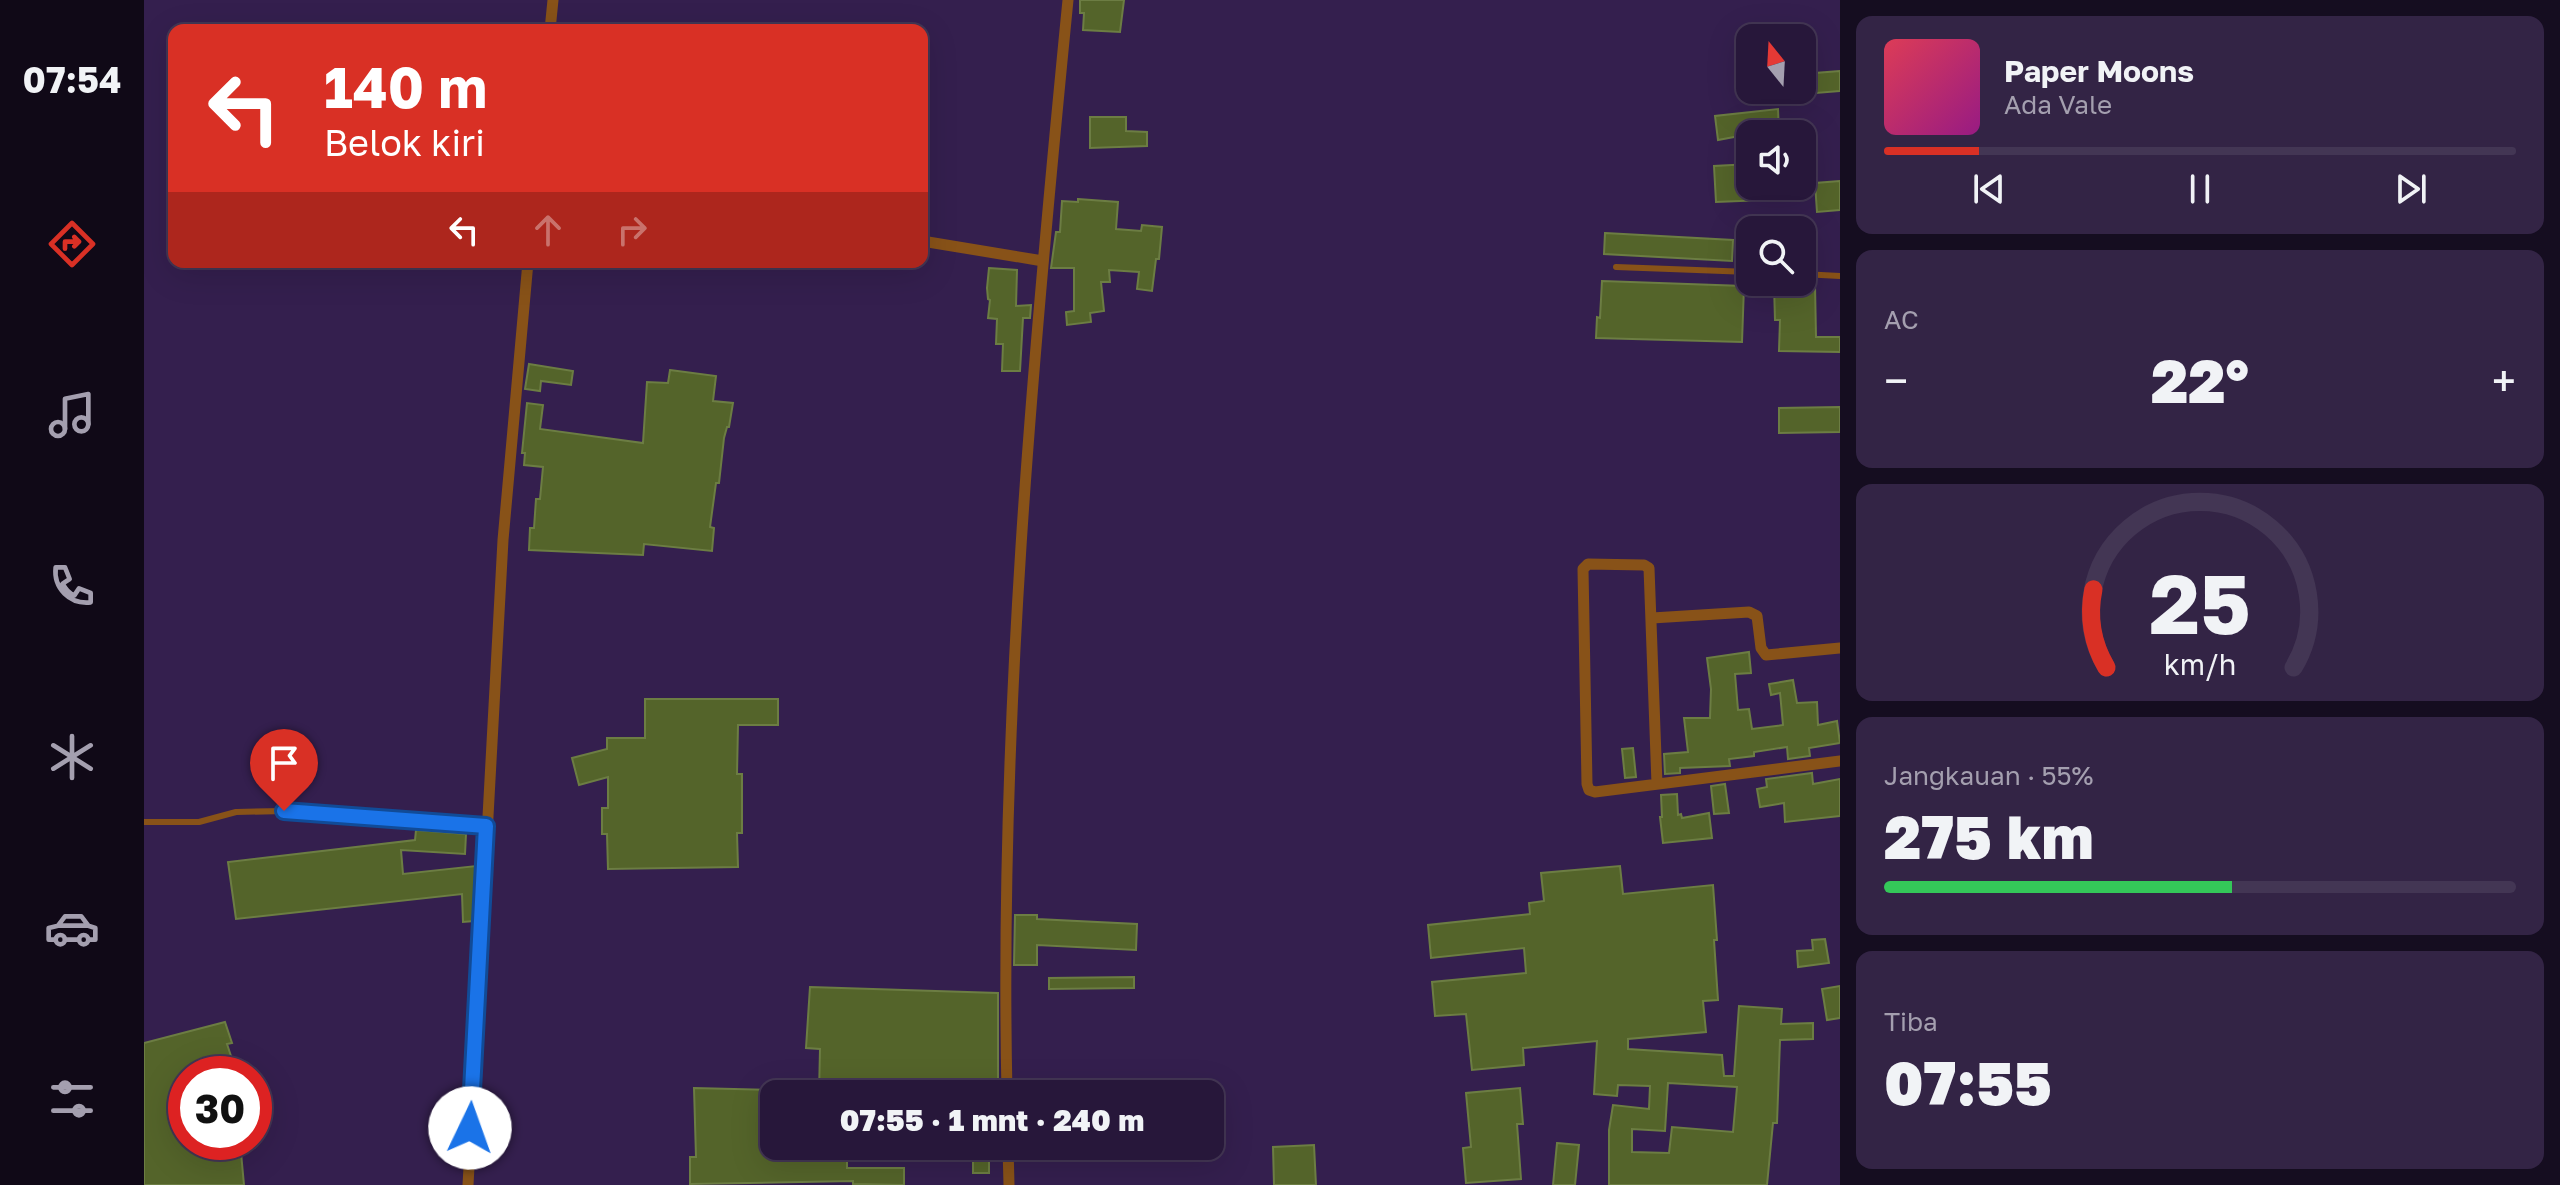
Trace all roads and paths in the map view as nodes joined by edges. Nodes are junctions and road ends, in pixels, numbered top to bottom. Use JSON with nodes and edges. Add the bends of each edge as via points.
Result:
{"nodes":[{"id":1,"x":553,"y":0,"type":"edge"},
{"id":2,"x":1068,"y":0,"type":"edge"},
{"id":3,"x":551,"y":24,"type":"edge"},
{"id":4,"x":928,"y":242,"type":"edge"},
{"id":5,"x":1043,"y":261,"type":"junction"},
{"id":6,"x":1616,"y":267,"type":"dead end"},
{"id":7,"x":527,"y":268,"type":"edge"},
{"id":8,"x":1736,"y":271,"type":"edge"},
{"id":9,"x":1816,"y":275,"type":"edge"},
{"id":10,"x":1840,"y":276,"type":"edge"},
{"id":11,"x":1652,"y":618,"type":"junction"},
{"id":12,"x":1840,"y":648,"type":"edge"},
{"id":13,"x":1840,"y":761,"type":"edge"},
{"id":14,"x":1657,"y":784,"type":"junction"},
{"id":15,"x":144,"y":822,"type":"edge"},
{"id":16,"x":486,"y":826,"type":"junction"},
{"id":17,"x":1007,"y":1080,"type":"edge"},
{"id":18,"x":1008,"y":1160,"type":"edge"},
{"id":19,"x":468,"y":1185,"type":"edge"},
{"id":20,"x":1009,"y":1185,"type":"edge"}],
"edges":[{"from":1,"to":3,"type":"street"},
{"from":2,"to":5,"type":"street"},
{"from":4,"to":5,"type":"street"},
{"from":5,"to":17,"type":"street","via":[[1010,738]]},
{"from":6,"to":8,"type":"lane"},
{"from":7,"to":16,"type":"street","via":[[503,540]]},
{"from":9,"to":10,"type":"lane"},
{"from":11,"to":12,"type":"street","via":[[1749,612],[1757,616],[1766,655]]},
{"from":11,"to":14,"type":"street"},
{"from":11,"to":14,"type":"street","via":[[1649,568],[1585,566],[1587,784],[1595,792]]},
{"from":13,"to":14,"type":"street"},
{"from":15,"to":16,"type":"lane","via":[[199,822],[236,812],[284,811]]},
{"from":16,"to":19,"type":"street"},
{"from":18,"to":20,"type":"street"}]}
